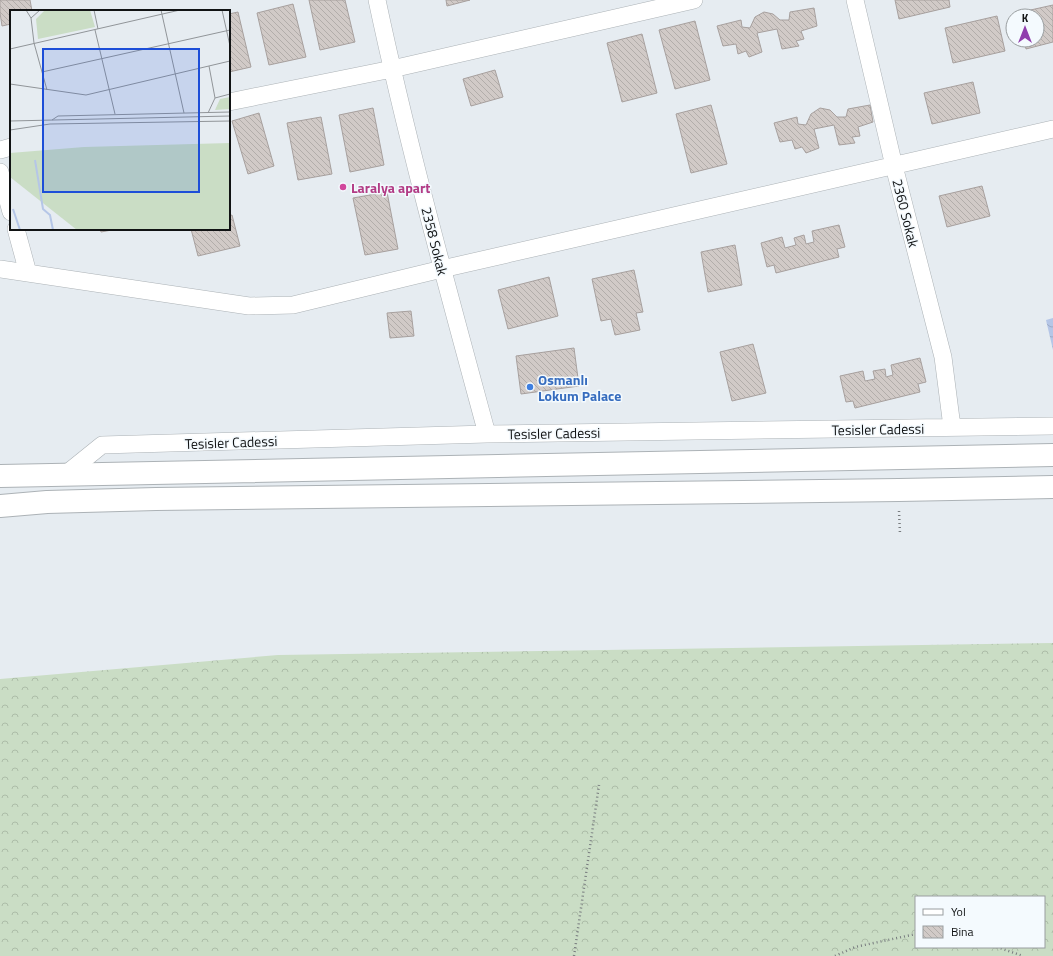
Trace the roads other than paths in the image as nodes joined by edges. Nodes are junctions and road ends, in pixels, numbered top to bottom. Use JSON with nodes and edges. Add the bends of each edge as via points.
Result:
{"nodes":[{"id":1,"x":378,"y":0,"type":"edge"},
{"id":2,"x":694,"y":0,"type":"edge"},
{"id":3,"x":855,"y":0,"type":"edge"},
{"id":4,"x":392,"y":69,"type":"junction"},
{"id":5,"x":230,"y":102,"type":"edge"},
{"id":6,"x":1053,"y":129,"type":"edge"},
{"id":7,"x":10,"y":147,"type":"edge"},
{"id":8,"x":0,"y":150,"type":"edge"},
{"id":9,"x":894,"y":166,"type":"junction"},
{"id":10,"x":0,"y":172,"type":"edge"},
{"id":11,"x":10,"y":208,"type":"edge"},
{"id":12,"x":16,"y":230,"type":"edge"},
{"id":13,"x":0,"y":269,"type":"edge"},
{"id":14,"x":442,"y":269,"type":"junction"},
{"id":15,"x":28,"y":273,"type":"junction"},
{"id":16,"x":1053,"y":426,"type":"edge"},
{"id":17,"x":952,"y":427,"type":"junction"},
{"id":18,"x":487,"y":434,"type":"junction"},
{"id":19,"x":1053,"y":455,"type":"edge"},
{"id":20,"x":66,"y":474,"type":"junction"},
{"id":21,"x":0,"y":476,"type":"edge"},
{"id":22,"x":1053,"y":487,"type":"edge"},
{"id":23,"x":0,"y":506,"type":"edge"}],
"edges":[{"from":1,"to":4,"type":"street","name":"2358 Sokak"},
{"from":2,"to":4,"type":"street"},
{"from":3,"to":9,"type":"street","name":"2360 Sokak"},
{"from":4,"to":5,"type":"street"},
{"from":4,"to":14,"type":"street","name":"2358 Sokak"},
{"from":6,"to":9,"type":"street"},
{"from":7,"to":8,"type":"street"},
{"from":9,"to":14,"type":"street"},
{"from":9,"to":17,"type":"street","name":"2360 Sokak","via":[[943,357]]},
{"from":10,"to":11,"type":"street"},
{"from":12,"to":15,"type":"street"},
{"from":13,"to":15,"type":"street"},
{"from":14,"to":15,"type":"street","via":[[293,305],[249,306]]},
{"from":14,"to":18,"type":"street","name":"2358 Sokak"},
{"from":16,"to":17,"type":"street","name":"Tesisler Cadessi"},
{"from":17,"to":18,"type":"street","name":"Tesisler Cadessi"},
{"from":18,"to":20,"type":"street","name":"Tesisler Cadessi","via":[[102,445]]},
{"from":19,"to":20,"type":"main road"},
{"from":20,"to":21,"type":"main road"},
{"from":22,"to":23,"type":"main road","via":[[156,499]]}]}
